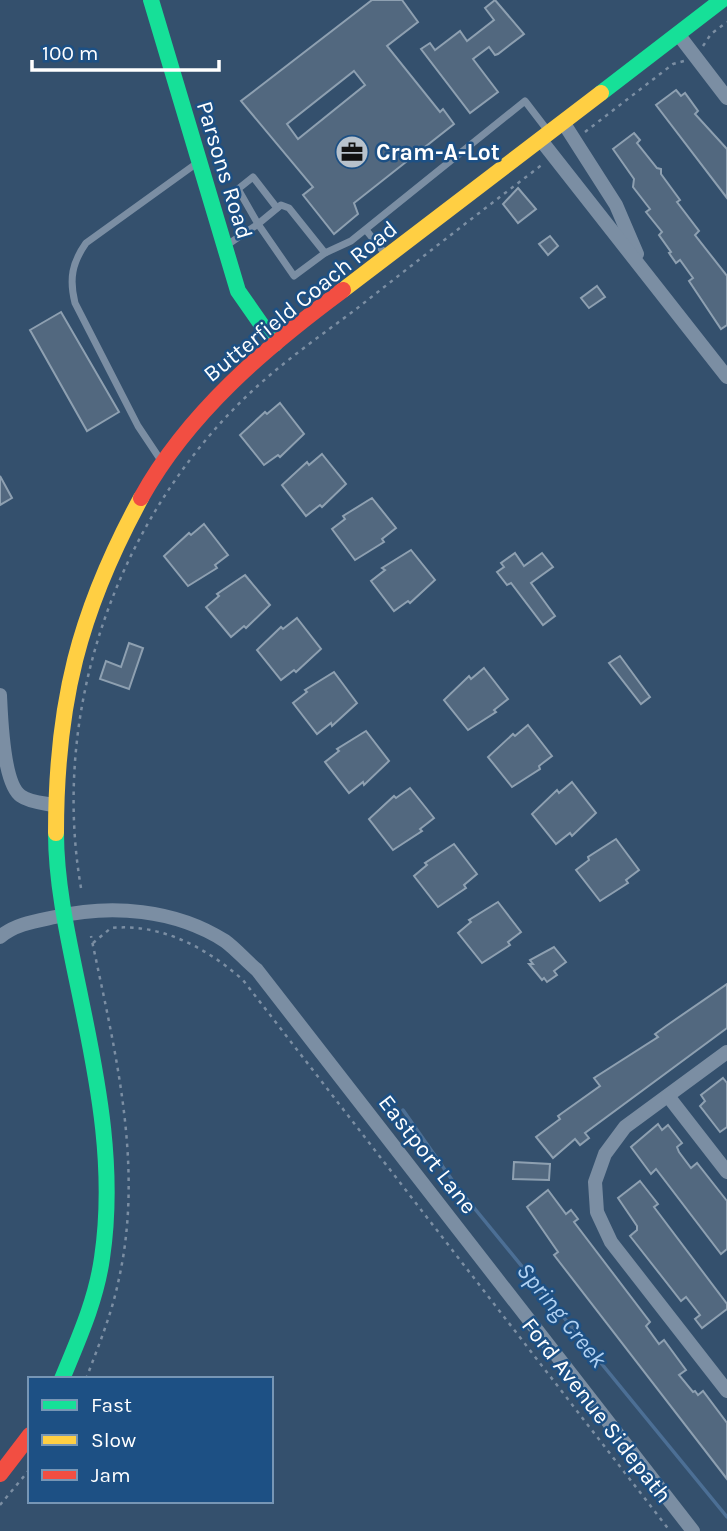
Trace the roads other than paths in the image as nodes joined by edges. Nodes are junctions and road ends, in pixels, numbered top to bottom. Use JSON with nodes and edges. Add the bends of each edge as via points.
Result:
{"nodes":[{"id":1,"x":151,"y":0,"type":"edge"},
{"id":2,"x":722,"y":0,"type":"edge"},
{"id":3,"x":678,"y":34,"type":"junction"},
{"id":4,"x":727,"y":98,"type":"edge"},
{"id":5,"x":563,"y":122,"type":"junction"},
{"id":6,"x":544,"y":136,"type":"junction"},
{"id":7,"x":198,"y":163,"type":"junction"},
{"id":8,"x":277,"y":208,"type":"junction"},
{"id":9,"x":258,"y":224,"type":"junction"},
{"id":10,"x":366,"y":230,"type":"junction"},
{"id":11,"x":224,"y":247,"type":"junction"},
{"id":12,"x":325,"y":253,"type":"junction"},
{"id":13,"x":387,"y":257,"type":"junction"},
{"id":14,"x":644,"y":268,"type":"junction"},
{"id":15,"x":275,"y":344,"type":"junction"},
{"id":16,"x":727,"y":377,"type":"edge"},
{"id":17,"x":162,"y":462,"type":"junction"},
{"id":18,"x":0,"y":695,"type":"edge"},
{"id":19,"x":53,"y":805,"type":"junction"},
{"id":20,"x":64,"y":915,"type":"junction"},
{"id":21,"x":0,"y":937,"type":"edge"},
{"id":22,"x":727,"y":1052,"type":"edge"},
{"id":23,"x":668,"y":1096,"type":"junction"},
{"id":24,"x":727,"y":1172,"type":"edge"},
{"id":25,"x":63,"y":1377,"type":"edge"},
{"id":26,"x":727,"y":1391,"type":"edge"},
{"id":27,"x":28,"y":1438,"type":"edge"},
{"id":28,"x":0,"y":1474,"type":"edge"},
{"id":29,"x":693,"y":1531,"type":"edge"}],
"edges":[{"from":1,"to":7,"type":"main road","name":"Parsons Road"},
{"from":2,"to":3,"type":"main road","name":"Butterfield Coach Road"},
{"from":3,"to":4,"type":"street"},
{"from":3,"to":5,"type":"main road","name":"Butterfield Coach Road"},
{"from":5,"to":6,"type":"main road","name":"Butterfield Coach Road"},
{"from":5,"to":14,"type":"street","via":[[616,205]]},
{"from":6,"to":10,"type":"lane","via":[[525,101]]},
{"from":6,"to":13,"type":"main road","name":"Butterfield Coach Road"},
{"from":6,"to":14,"type":"street","via":[[598,217]]},
{"from":7,"to":11,"type":"main road","name":"Parsons Road"},
{"from":7,"to":17,"type":"lane","via":[[86,243],[74,259],[70,284],[75,303],[138,426]]},
{"from":8,"to":9,"type":"lane"},
{"from":8,"to":9,"type":"lane","via":[[253,177],[238,189]]},
{"from":8,"to":12,"type":"lane","via":[[289,208]]},
{"from":9,"to":11,"type":"lane"},
{"from":9,"to":12,"type":"lane","via":[[294,276]]},
{"from":10,"to":12,"type":"lane"},
{"from":10,"to":13,"type":"lane"},
{"from":11,"to":15,"type":"main road","name":"Parsons Road","via":[[238,291]]},
{"from":13,"to":15,"type":"main road","name":"Butterfield Coach Road"},
{"from":14,"to":16,"type":"street"},
{"from":15,"to":17,"type":"main road","name":"Butterfield Coach Road","via":[[217,397]]},
{"from":17,"to":19,"type":"main road","name":"Butterfield Coach Road","via":[[121,528],[80,624],[65,684]]},
{"from":18,"to":19,"type":"street","via":[[2,734],[13,786],[24,799]]},
{"from":19,"to":20,"type":"main road","name":"Butterfield Coach Road"},
{"from":20,"to":21,"type":"street","via":[[26,923]]},
{"from":20,"to":25,"type":"main road","name":"Butterfield Coach Road","via":[[101,1090],[110,1180],[100,1270],[89,1314]]},
{"from":20,"to":29,"type":"street","name":"Eastport Lane","via":[[135,909],[176,919],[225,941],[257,970]]},
{"from":22,"to":23,"type":"street"},
{"from":23,"to":24,"type":"street"},
{"from":23,"to":26,"type":"street","via":[[625,1127],[605,1154],[596,1182],[597,1212],[611,1242]]},
{"from":27,"to":28,"type":"main road"}]}
